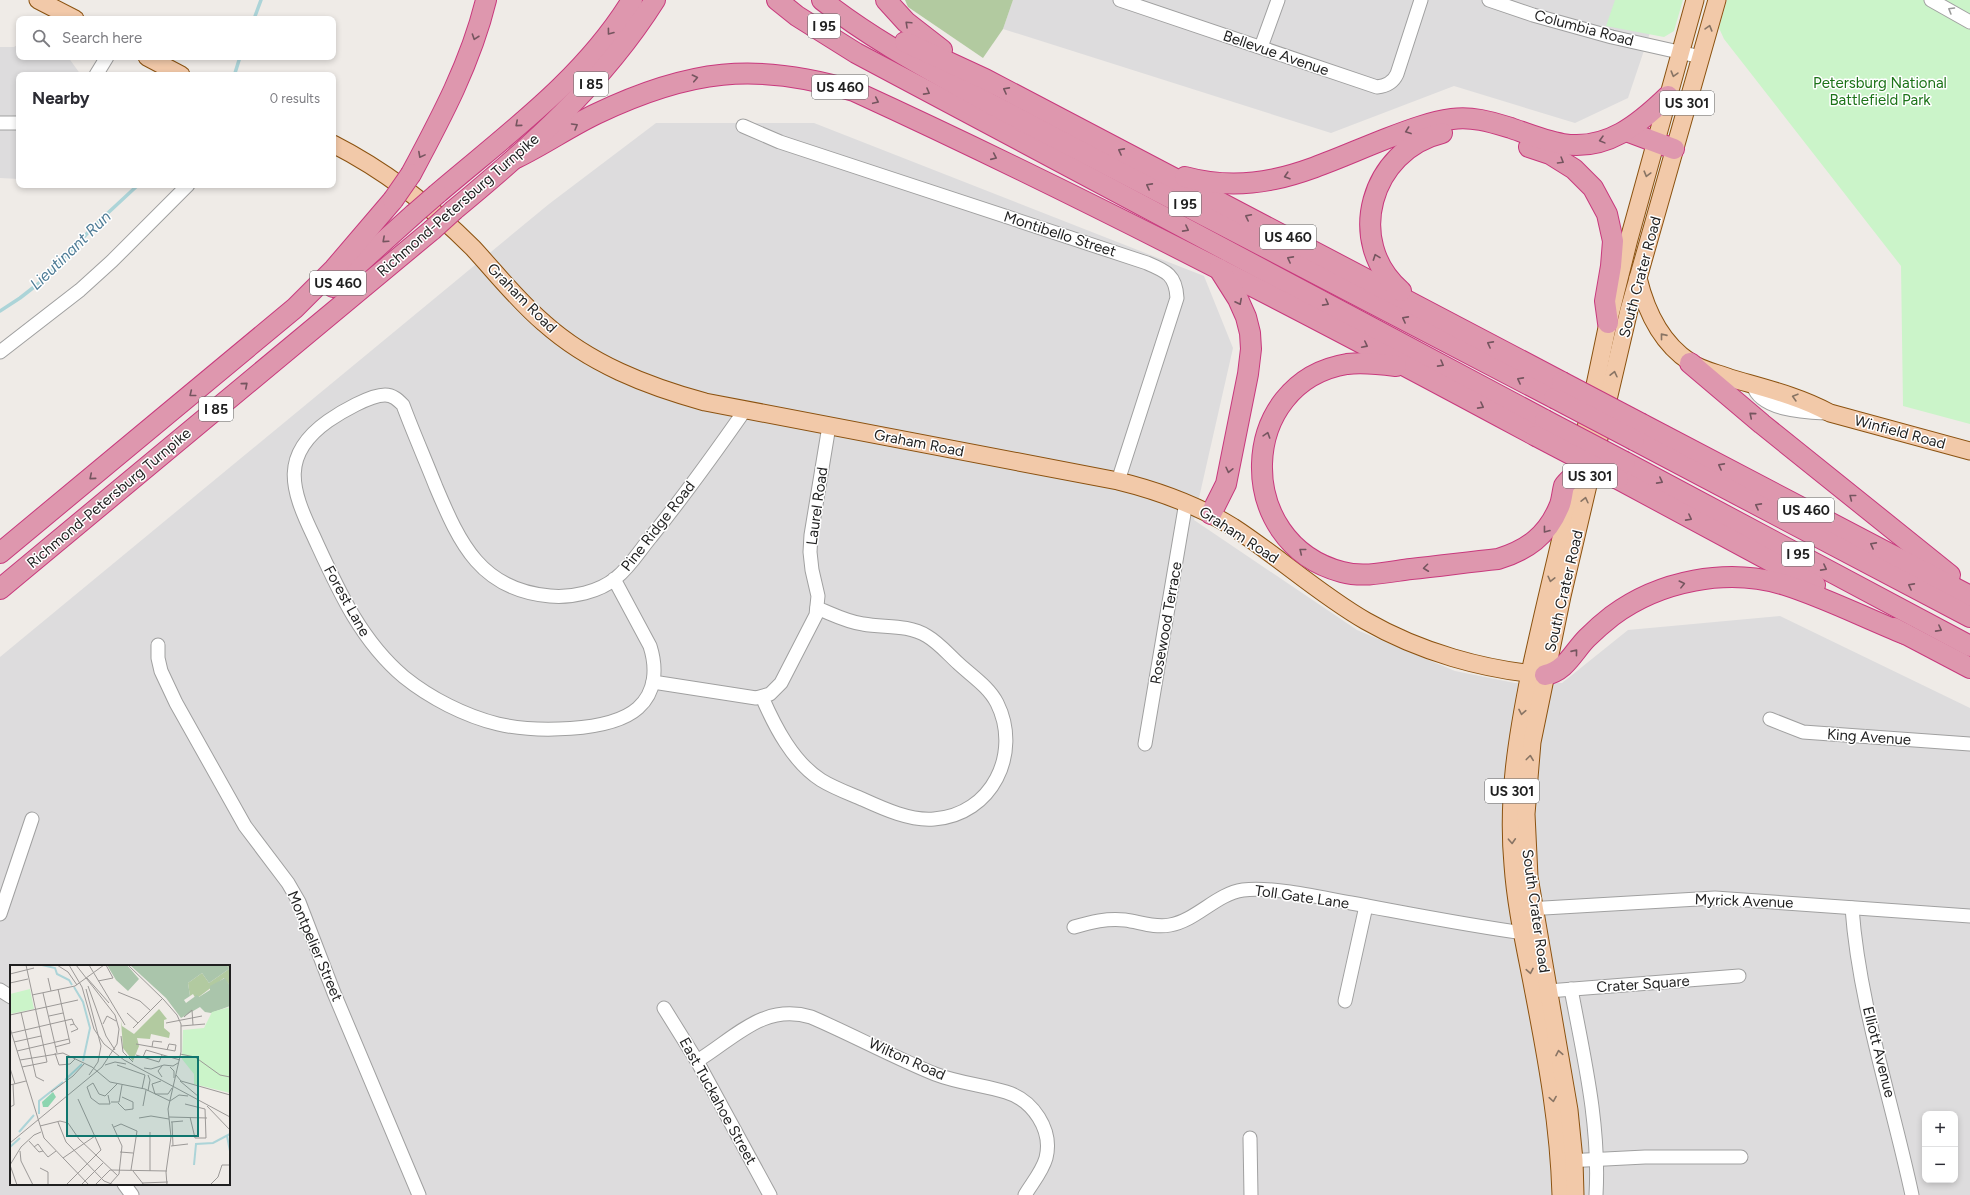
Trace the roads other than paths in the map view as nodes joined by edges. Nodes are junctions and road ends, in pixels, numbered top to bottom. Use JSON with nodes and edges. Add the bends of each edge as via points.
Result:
{"nodes":[{"id":1,"x":38,"y":0,"type":"edge"},
{"id":2,"x":486,"y":0,"type":"edge"},
{"id":3,"x":632,"y":0,"type":"edge"},
{"id":4,"x":655,"y":0,"type":"edge"},
{"id":5,"x":777,"y":0,"type":"edge"},
{"id":6,"x":791,"y":0,"type":"edge"},
{"id":7,"x":822,"y":0,"type":"edge"},
{"id":8,"x":839,"y":0,"type":"edge"},
{"id":9,"x":886,"y":0,"type":"edge"},
{"id":10,"x":1120,"y":0,"type":"edge"},
{"id":11,"x":1278,"y":0,"type":"edge"},
{"id":12,"x":1421,"y":0,"type":"edge"},
{"id":13,"x":1489,"y":0,"type":"edge"},
{"id":14,"x":1695,"y":0,"type":"edge"},
{"id":15,"x":1717,"y":0,"type":"edge"},
{"id":16,"x":1931,"y":0,"type":"edge"},
{"id":17,"x":1137,"y":3,"type":"edge"},
{"id":18,"x":69,"y":16,"type":"edge"},
{"id":19,"x":1970,"y":22,"type":"edge"},
{"id":20,"x":1261,"y":47,"type":"junction"},
{"id":21,"x":1680,"y":52,"type":"junction"},
{"id":22,"x":856,"y":53,"type":"junction"},
{"id":23,"x":1701,"y":57,"type":"junction"},
{"id":24,"x":105,"y":60,"type":"edge"},
{"id":25,"x":153,"y":60,"type":"edge"},
{"id":26,"x":98,"y":72,"type":"edge"},
{"id":27,"x":175,"y":72,"type":"edge"},
{"id":28,"x":985,"y":80,"type":"junction"},
{"id":29,"x":1668,"y":96,"type":"junction"},
{"id":30,"x":966,"y":113,"type":"junction"},
{"id":31,"x":0,"y":123,"type":"edge"},
{"id":32,"x":16,"y":123,"type":"edge"},
{"id":33,"x":743,"y":126,"type":"dead end"},
{"id":34,"x":1626,"y":131,"type":"junction"},
{"id":35,"x":1655,"y":143,"type":"junction"},
{"id":36,"x":336,"y":146,"type":"edge"},
{"id":37,"x":1674,"y":148,"type":"junction"},
{"id":38,"x":516,"y":158,"type":"junction"},
{"id":39,"x":1155,"y":169,"type":"junction"},
{"id":40,"x":185,"y":188,"type":"edge"},
{"id":41,"x":1151,"y":235,"type":"junction"},
{"id":42,"x":1218,"y":269,"type":"junction"},
{"id":43,"x":1638,"y":278,"type":"junction"},
{"id":44,"x":1419,"y":307,"type":"junction"},
{"id":45,"x":1608,"y":323,"type":"junction"},
{"id":46,"x":255,"y":343,"type":"junction"},
{"id":47,"x":0,"y":352,"type":"edge"},
{"id":48,"x":1690,"y":363,"type":"junction"},
{"id":49,"x":1410,"y":368,"type":"junction"},
{"id":50,"x":1558,"y":390,"type":"junction"},
{"id":51,"x":745,"y":410,"type":"junction"},
{"id":52,"x":406,"y":413,"type":"joint"},
{"id":53,"x":829,"y":426,"type":"junction"},
{"id":54,"x":1540,"y":428,"type":"junction"},
{"id":55,"x":1638,"y":432,"type":"junction"},
{"id":56,"x":1970,"y":451,"type":"edge"},
{"id":57,"x":1622,"y":471,"type":"junction"},
{"id":58,"x":1577,"y":472,"type":"junction"},
{"id":59,"x":1118,"y":481,"type":"junction"},
{"id":60,"x":1186,"y":502,"type":"junction"},
{"id":61,"x":1211,"y":514,"type":"junction"},
{"id":62,"x":0,"y":553,"type":"edge"},
{"id":63,"x":614,"y":579,"type":"junction"},
{"id":64,"x":0,"y":589,"type":"edge"},
{"id":65,"x":1970,"y":592,"type":"edge"},
{"id":66,"x":1970,"y":596,"type":"edge"},
{"id":67,"x":817,"y":608,"type":"junction"},
{"id":68,"x":1970,"y":617,"type":"edge"},
{"id":69,"x":1905,"y":634,"type":"junction"},
{"id":70,"x":158,"y":645,"type":"dead end"},
{"id":71,"x":1970,"y":646,"type":"edge"},
{"id":72,"x":1970,"y":668,"type":"edge"},
{"id":73,"x":1538,"y":674,"type":"junction"},
{"id":74,"x":653,"y":682,"type":"junction"},
{"id":75,"x":762,"y":697,"type":"junction"},
{"id":76,"x":1770,"y":719,"type":"dead end"},
{"id":77,"x":1145,"y":744,"type":"dead end"},
{"id":78,"x":1970,"y":744,"type":"edge"},
{"id":79,"x":32,"y":819,"type":"dead end"},
{"id":80,"x":1366,"y":906,"type":"junction"},
{"id":81,"x":1852,"y":908,"type":"junction"},
{"id":82,"x":1526,"y":909,"type":"junction"},
{"id":83,"x":0,"y":914,"type":"edge"},
{"id":84,"x":1970,"y":916,"type":"edge"},
{"id":85,"x":1074,"y":927,"type":"dead end"},
{"id":86,"x":1530,"y":934,"type":"junction"},
{"id":87,"x":1739,"y":976,"type":"dead end"},
{"id":88,"x":1570,"y":989,"type":"junction"},
{"id":89,"x":0,"y":990,"type":"edge"},
{"id":90,"x":1548,"y":991,"type":"junction"},
{"id":91,"x":10,"y":996,"type":"edge"},
{"id":92,"x":1345,"y":1001,"type":"dead end"},
{"id":93,"x":664,"y":1008,"type":"dead end"},
{"id":94,"x":697,"y":1061,"type":"junction"},
{"id":95,"x":1250,"y":1138,"type":"dead end"},
{"id":96,"x":1741,"y":1158,"type":"dead end"},
{"id":97,"x":1598,"y":1160,"type":"junction"},
{"id":98,"x":1567,"y":1161,"type":"junction"},
{"id":99,"x":125,"y":1185,"type":"edge"},
{"id":100,"x":417,"y":1194,"type":"edge"},
{"id":101,"x":132,"y":1195,"type":"edge"},
{"id":102,"x":770,"y":1195,"type":"edge"},
{"id":103,"x":1025,"y":1195,"type":"edge"},
{"id":104,"x":1251,"y":1195,"type":"edge"},
{"id":105,"x":1561,"y":1195,"type":"edge"},
{"id":106,"x":1575,"y":1195,"type":"edge"},
{"id":107,"x":1596,"y":1195,"type":"edge"},
{"id":108,"x":1912,"y":1195,"type":"edge"}],
"edges":[{"from":1,"to":18,"type":"main road"},
{"from":2,"to":46,"type":"highway","name":"Richmond-Petersburg Turnpike","number":"I 85","one_way":true,"bridge":true,"via":[[476,36],[458,82],[411,174],[393,200],[334,269]]},
{"from":3,"to":46,"type":"highway","number":"US 460","one_way":true,"bridge":true,"via":[[610,34],[544,101],[303,314]]},
{"from":4,"to":38,"type":"highway","name":"Richmond-Petersburg Turnpike","number":"I 85","via":[[601,74]]},
{"from":5,"to":22,"type":"highway","via":[[797,16]]},
{"from":6,"to":22,"type":"highway","number":"I 95"},
{"from":50,"to":7,"type":"highway","number":"I 95","one_way":true,"via":[[989,103],[906,57]]},
{"from":8,"to":28,"type":"highway","number":"US 460","via":[[913,46]]},
{"from":28,"to":9,"type":"highway","one_way":true,"via":[[922,36]]},
{"from":10,"to":17,"type":"street","name":"Bellevue Avenue"},
{"from":11,"to":20,"type":"street"},
{"from":12,"to":20,"type":"street","name":"Bellevue Avenue","via":[[1396,77],[1385,86],[1377,87]]},
{"from":13,"to":21,"type":"street","name":"Columbia Road","via":[[1612,37]]},
{"from":14,"to":21,"type":"main road","name":"South Crater Road","number":"US 301"},
{"from":23,"to":15,"type":"main road","name":"South Crater Road","number":"US 301","one_way":true},
{"from":19,"to":16,"type":"street","one_way":true},
{"from":17,"to":20,"type":"street","name":"Bellevue Avenue"},
{"from":21,"to":23,"type":"street","name":"Columbia Road"},
{"from":21,"to":29,"type":"main road","name":"South Crater Road","number":"US 301","one_way":true},
{"from":22,"to":30,"type":"highway","number":"I 95","one_way":true},
{"from":23,"to":37,"type":"main road","name":"South Crater Road","number":"US 301"},
{"from":24,"to":26,"type":"street"},
{"from":25,"to":27,"type":"main road"},
{"from":39,"to":28,"type":"highway","number":"US 460","one_way":true},
{"from":29,"to":34,"type":"highway","via":[[1646,117]]},
{"from":29,"to":35,"type":"main road","name":"South Crater Road","number":"US 301"},
{"from":30,"to":41,"type":"highway","via":[[1070,178]]},
{"from":30,"to":54,"type":"highway","number":"I 95","one_way":true},
{"from":31,"to":32,"type":"street"},
{"from":33,"to":59,"type":"street","name":"Montibello Street","via":[[780,142],[1139,260],[1168,274],[1176,288],[1177,298]]},
{"from":34,"to":35,"type":"highway","via":[[1639,134]]},
{"from":34,"to":39,"type":"highway","one_way":true,"via":[[1605,140],[1570,145],[1548,141],[1484,120],[1453,119],[1412,129],[1294,174],[1266,182],[1225,184]]},
{"from":35,"to":37,"type":"highway"},
{"from":35,"to":45,"type":"main road","name":"South Crater Road","number":"US 301","one_way":true},
{"from":36,"to":51,"type":"main road","name":"Graham Road","via":[[394,179],[436,213],[472,247],[543,323],[590,356],[631,377],[671,392]]},
{"from":37,"to":43,"type":"main road","name":"South Crater Road","number":"US 301"},
{"from":38,"to":41,"type":"highway","number":"US 460","one_way":true,"via":[[595,115],[669,84],[716,74],[778,74],[820,81],[854,91]]},
{"from":64,"to":38,"type":"highway","name":"Richmond-Petersburg Turnpike","number":"I 85","one_way":true,"bridge":true},
{"from":44,"to":39,"type":"highway","number":"US 460","one_way":true},
{"from":40,"to":47,"type":"street","via":[[80,290]]},
{"from":41,"to":42,"type":"highway","number":"US 460"},
{"from":42,"to":49,"type":"highway","number":"US 460","one_way":true},
{"from":42,"to":61,"type":"highway","one_way":true,"via":[[1238,299],[1246,317],[1251,349],[1226,484]]},
{"from":48,"to":43,"type":"main road","name":"Winfield Road","one_way":true,"via":[[1658,329],[1643,298]]},
{"from":73,"to":43,"type":"main road","name":"South Crater Road","number":"US 301","one_way":true,"via":[[1566,581]]},
{"from":44,"to":45,"type":"highway","one_way":true,"via":[[1391,282],[1378,263],[1370,231],[1373,201],[1391,165],[1413,145],[1453,130],[1469,130],[1485,132],[1550,154],[1574,169],[1593,188],[1607,214],[1613,242],[1612,266],[1605,301]]},
{"from":50,"to":44,"type":"highway","number":"US 460","one_way":true},
{"from":45,"to":58,"type":"main road","name":"South Crater Road","number":"US 301"},
{"from":46,"to":62,"type":"highway","name":"Richmond-Petersburg Turnpike","number":"I 85","one_way":true},
{"from":48,"to":56,"type":"main road","name":"Winfield Road","via":[[1809,402],[1830,413]]},
{"from":65,"to":48,"type":"highway","one_way":true},
{"from":49,"to":54,"type":"highway","number":"US 460","one_way":true},
{"from":58,"to":49,"type":"highway","one_way":true,"via":[[1565,485],[1560,505],[1544,534],[1525,549],[1511,555],[1498,559],[1368,574],[1342,572],[1313,560],[1280,530],[1265,500],[1261,464],[1266,434],[1273,419],[1300,386],[1331,369],[1347,364],[1366,363]]},
{"from":50,"to":55,"type":"highway","number":"I 95","bridge":true},
{"from":51,"to":53,"type":"main road","name":"Graham Road"},
{"from":51,"to":63,"type":"street","name":"Pine Ridge Road","via":[[664,521],[623,572]]},
{"from":52,"to":63,"type":"street","name":"Pine Ridge Road","via":[[460,540],[481,567],[493,577],[523,592],[554,597],[589,591]]},
{"from":52,"to":74,"type":"street","name":"Forest Lane","via":[[398,399],[384,395],[351,407],[312,433],[304,442],[295,466],[296,494],[301,510],[343,599],[359,627],[384,658],[423,691],[480,719],[498,724],[552,730],[594,725],[630,715],[644,702]]},
{"from":53,"to":59,"type":"main road","name":"Graham Road"},
{"from":53,"to":67,"type":"street","name":"Laurel Road","via":[[811,535],[810,552],[818,596]]},
{"from":54,"to":57,"type":"highway","number":"US 460","bridge":true},
{"from":66,"to":55,"type":"highway","number":"US 460","one_way":true},
{"from":68,"to":55,"type":"highway","number":"I 95","one_way":true},
{"from":57,"to":69,"type":"highway","number":"US 460","one_way":true},
{"from":57,"to":71,"type":"highway","number":"I 95","one_way":true},
{"from":58,"to":73,"type":"main road","name":"South Crater Road","number":"US 301","one_way":true},
{"from":59,"to":60,"type":"main road","name":"Graham Road","via":[[1151,489]]},
{"from":60,"to":61,"type":"main road","name":"Graham Road"},
{"from":60,"to":77,"type":"street","name":"Rosewood Terrace"},
{"from":61,"to":73,"type":"main road","name":"Graham Road","via":[[1249,538],[1321,592],[1387,633],[1454,658]]},
{"from":63,"to":74,"type":"street","name":"Forest Lane","via":[[650,646],[654,664]]},
{"from":67,"to":75,"type":"street","name":"Laurel Road","via":[[814,622],[781,684],[770,694]]},
{"from":67,"to":75,"type":"street","via":[[863,624],[918,631],[933,640],[988,690],[1002,714],[1006,733],[1006,747],[999,775],[992,787],[971,807],[944,818],[919,819],[870,803],[840,790],[808,769],[778,730]]},
{"from":69,"to":72,"type":"highway","number":"US 460"},
{"from":73,"to":69,"type":"highway","one_way":true,"via":[[1560,670],[1586,639],[1621,610],[1662,589],[1708,579],[1751,578],[1784,585]]},
{"from":70,"to":100,"type":"street","name":"Montpelier Street","via":[[161,671],[176,703],[245,826],[288,883],[299,902]]},
{"from":73,"to":82,"type":"main road","name":"South Crater Road","number":"US 301","via":[[1526,814]]},
{"from":74,"to":75,"type":"street"},
{"from":76,"to":78,"type":"street","name":"King Avenue","via":[[1803,732]]},
{"from":79,"to":83,"type":"street"},
{"from":80,"to":85,"type":"street","name":"Toll Gate Lane","via":[[1257,889],[1242,890],[1230,894],[1183,921],[1170,925],[1156,926],[1111,919]]},
{"from":80,"to":86,"type":"street","name":"Toll Gate Lane","via":[[1464,925]]},
{"from":80,"to":92,"type":"street"},
{"from":81,"to":82,"type":"street","name":"Myrick Avenue","via":[[1715,898]]},
{"from":81,"to":84,"type":"street","name":"Myrick Avenue"},
{"from":81,"to":108,"type":"street","name":"Elliott Avenue","via":[[1855,945],[1865,998]]},
{"from":82,"to":86,"type":"main road","name":"South Crater Road","number":"US 301"},
{"from":86,"to":90,"type":"main road","name":"South Crater Road","number":"US 301"},
{"from":86,"to":98,"type":"main road","name":"South Crater Road","number":"US 301","one_way":true,"via":[[1546,1057]]},
{"from":87,"to":88,"type":"street","name":"Crater Square"},
{"from":88,"to":90,"type":"street","name":"Crater Square"},
{"from":88,"to":97,"type":"street","via":[[1591,1090]]},
{"from":89,"to":91,"type":"street"},
{"from":98,"to":90,"type":"main road","name":"South Crater Road","number":"US 301","one_way":true,"via":[[1565,1085]]},
{"from":93,"to":94,"type":"street","name":"East Tuckahoe Street"},
{"from":94,"to":102,"type":"street","name":"East Tuckahoe Street"},
{"from":94,"to":103,"type":"street","name":"Wilton Road","via":[[764,1018],[791,1013],[818,1020],[938,1075],[1006,1092],[1018,1097],[1036,1113],[1046,1135],[1048,1146],[1042,1168]]},
{"from":95,"to":104,"type":"street"},
{"from":96,"to":97,"type":"street","via":[[1645,1157]]},
{"from":97,"to":98,"type":"street"},
{"from":97,"to":107,"type":"street"},
{"from":98,"to":105,"type":"main road","name":"South Crater Road","number":"US 301"},
{"from":98,"to":106,"type":"main road","name":"South Crater Road","number":"US 301"},
{"from":99,"to":101,"type":"street"}]}
